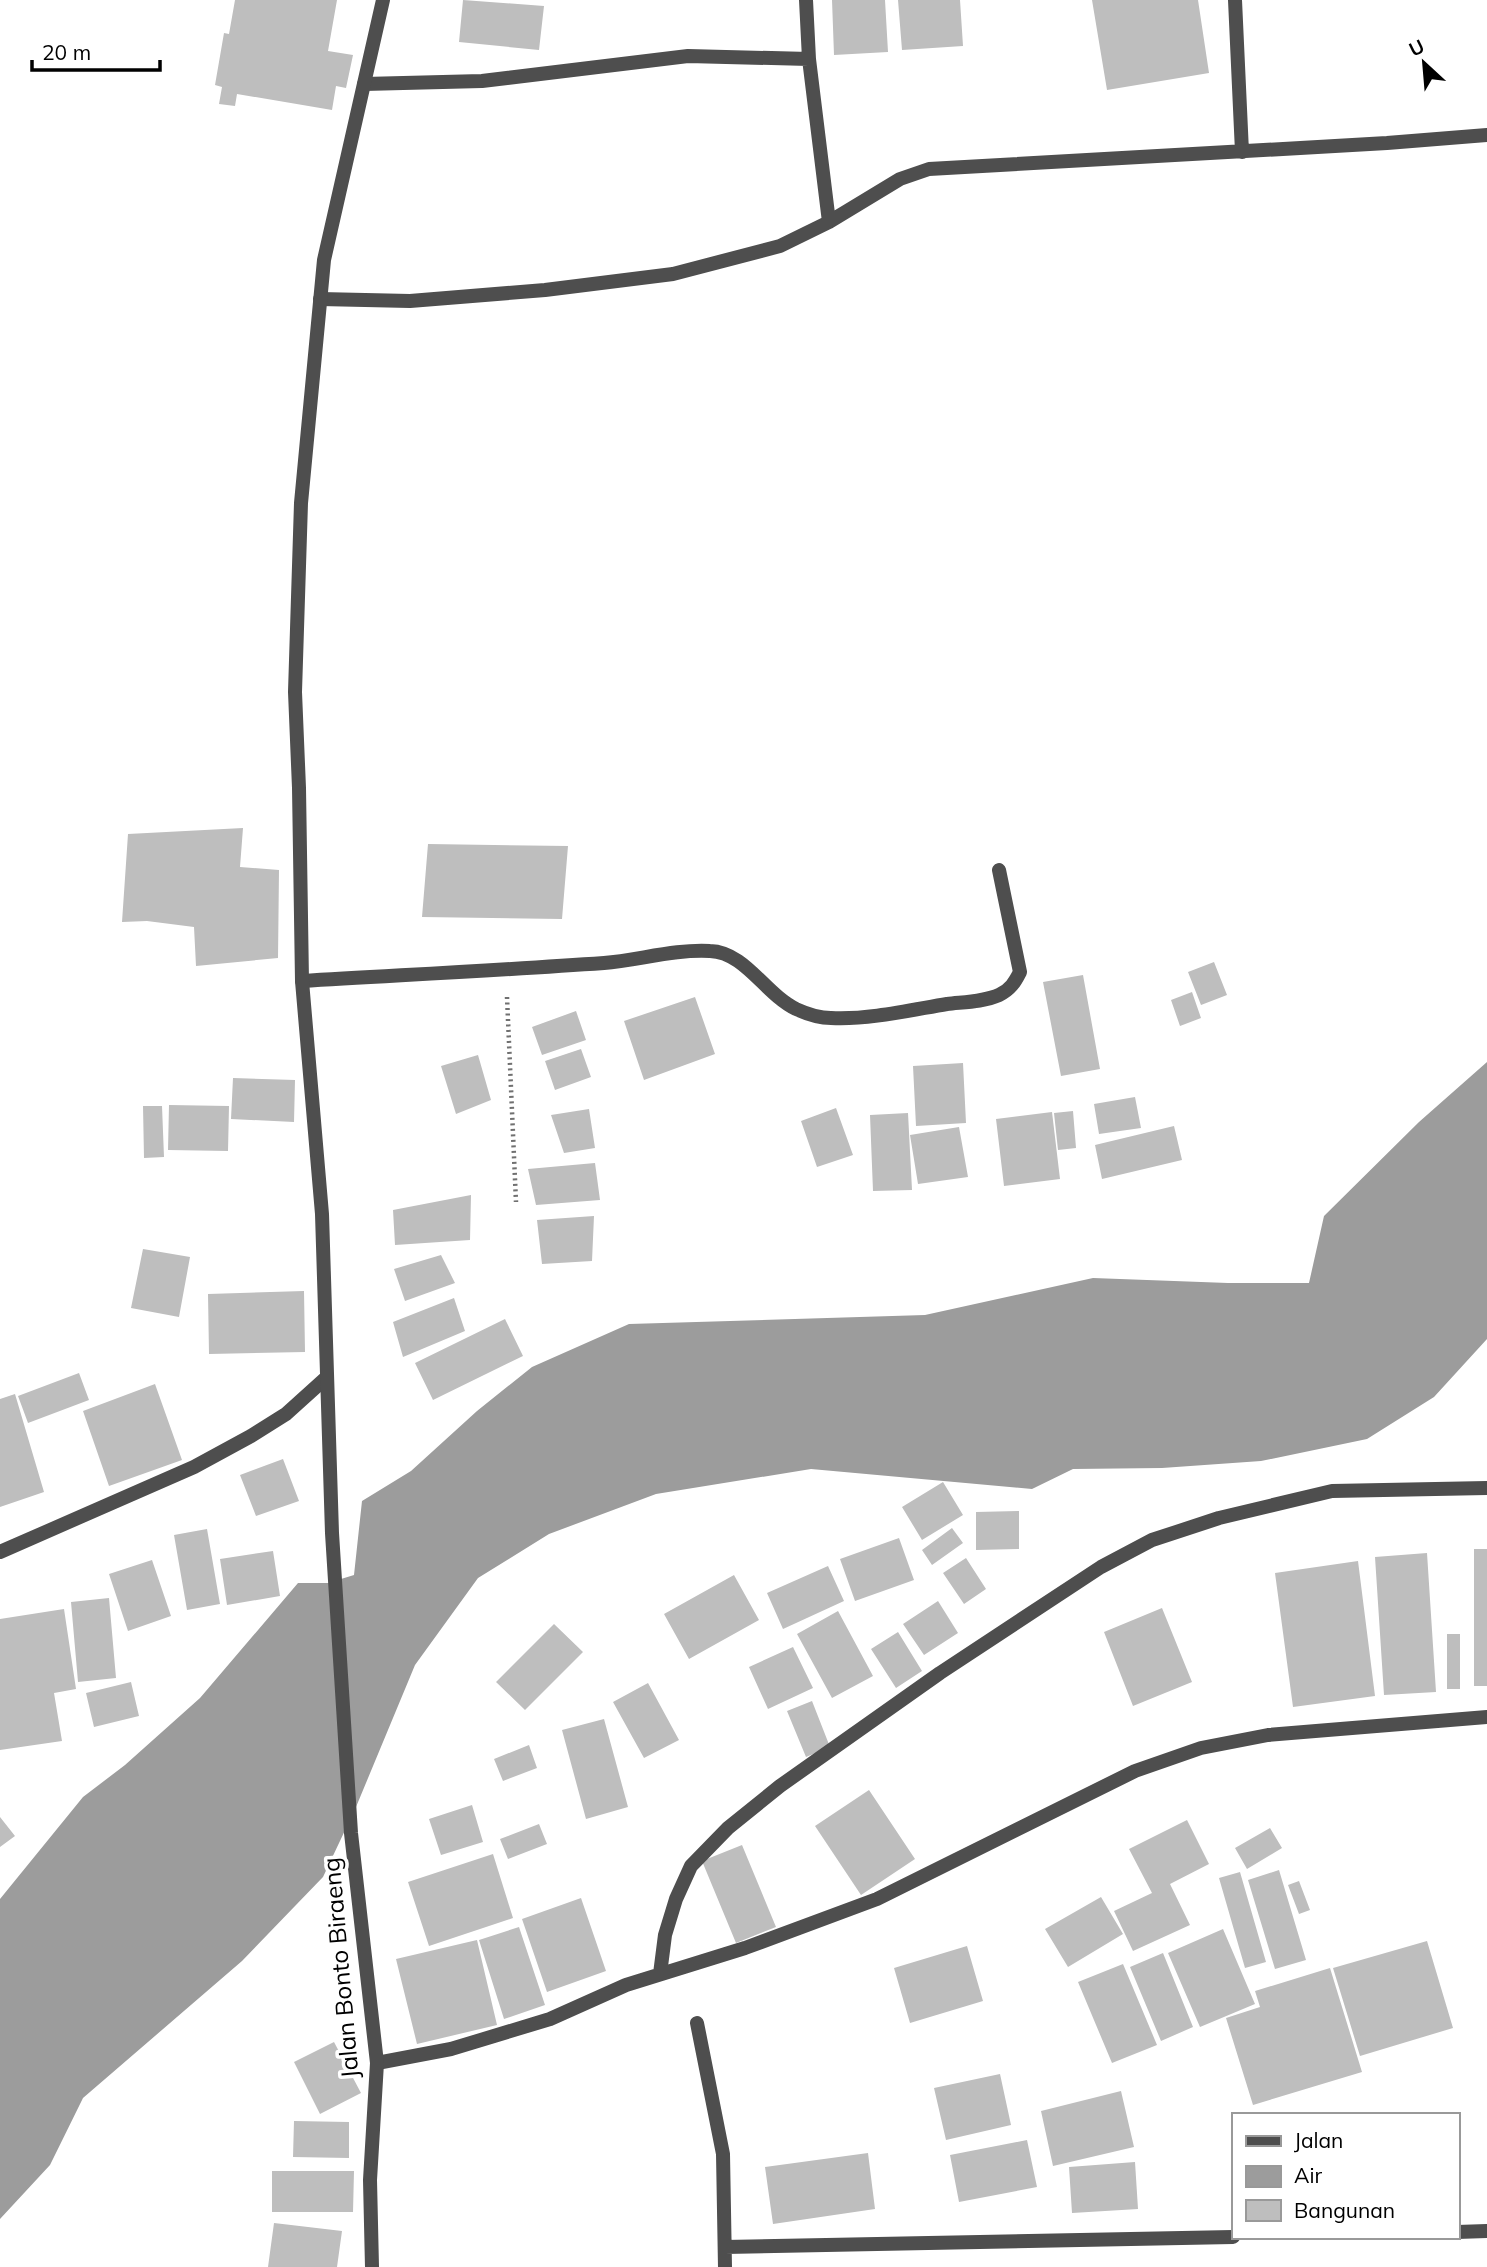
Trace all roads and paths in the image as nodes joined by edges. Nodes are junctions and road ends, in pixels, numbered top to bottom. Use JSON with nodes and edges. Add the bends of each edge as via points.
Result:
{"nodes":[{"id":1,"x":383,"y":0,"type":"edge"},
{"id":2,"x":806,"y":0,"type":"edge"},
{"id":3,"x":1235,"y":0,"type":"edge"},
{"id":4,"x":809,"y":59,"type":"junction"},
{"id":5,"x":364,"y":84,"type":"junction"},
{"id":6,"x":1487,"y":135,"type":"edge"},
{"id":7,"x":1242,"y":152,"type":"junction"},
{"id":8,"x":830,"y":222,"type":"junction"},
{"id":9,"x":320,"y":299,"type":"junction"},
{"id":10,"x":999,"y":870,"type":"dead end"},
{"id":11,"x":505,"y":969,"type":"junction"},
{"id":12,"x":302,"y":981,"type":"junction"},
{"id":13,"x":516,"y":1202,"type":"dead end"},
{"id":14,"x":327,"y":1377,"type":"junction"},
{"id":15,"x":1487,"y":1488,"type":"edge"},
{"id":16,"x":0,"y":1552,"type":"edge"},
{"id":17,"x":1487,"y":1717,"type":"edge"},
{"id":18,"x":660,"y":1975,"type":"junction"},
{"id":19,"x":697,"y":2023,"type":"dead end"},
{"id":20,"x":377,"y":2063,"type":"junction"},
{"id":21,"x":1487,"y":2231,"type":"edge"},
{"id":22,"x":1459,"y":2232,"type":"edge"},
{"id":23,"x":1232,"y":2236,"type":"edge"},
{"id":24,"x":725,"y":2247,"type":"junction"},
{"id":25,"x":372,"y":2267,"type":"edge"},
{"id":26,"x":725,"y":2267,"type":"edge"}],
"edges":[{"from":1,"to":5,"type":"street","name":"Jalan Bonto Biraeng"},
{"from":2,"to":4,"type":"street"},
{"from":3,"to":7,"type":"street"},
{"from":4,"to":5,"type":"street","via":[[688,56],[482,80]]},
{"from":4,"to":8,"type":"street"},
{"from":5,"to":9,"type":"street","name":"Jalan Bonto Biraeng","via":[[324,260]]},
{"from":6,"to":7,"type":"street"},
{"from":7,"to":8,"type":"street","via":[[929,169],[879,190]]},
{"from":8,"to":9,"type":"street","via":[[780,246],[673,274],[410,301]]},
{"from":9,"to":12,"type":"street","name":"Jalan Bonto Biraeng","via":[[301,503],[295,692]]},
{"from":10,"to":11,"type":"street","via":[[1020,972],[1002,994],[975,1001],[834,1019],[819,1017],[768,991],[739,961],[707,950],[607,963]]},
{"from":11,"to":12,"type":"street"},
{"from":11,"to":13,"type":"path"},
{"from":12,"to":14,"type":"street","name":"Jalan Bonto Biraeng","via":[[322,1214]]},
{"from":14,"to":16,"type":"street","via":[[286,1413],[194,1467]]},
{"from":14,"to":20,"type":"street","name":"Jalan Bonto Biraeng","via":[[351,1833]]},
{"from":15,"to":18,"type":"street","via":[[1332,1491],[1219,1518],[1152,1541],[1101,1567],[940,1673],[728,1828],[691,1866],[665,1935]]},
{"from":17,"to":18,"type":"street","via":[[1268,1735],[1201,1748],[1135,1771],[877,1899]]},
{"from":18,"to":20,"type":"street","via":[[451,2049]]},
{"from":19,"to":24,"type":"street","via":[[723,2154]]},
{"from":20,"to":25,"type":"street","name":"Jalan Bonto Biraeng","via":[[370,2180]]},
{"from":21,"to":22,"type":"street"},
{"from":23,"to":24,"type":"street"},
{"from":24,"to":26,"type":"street"}]}
